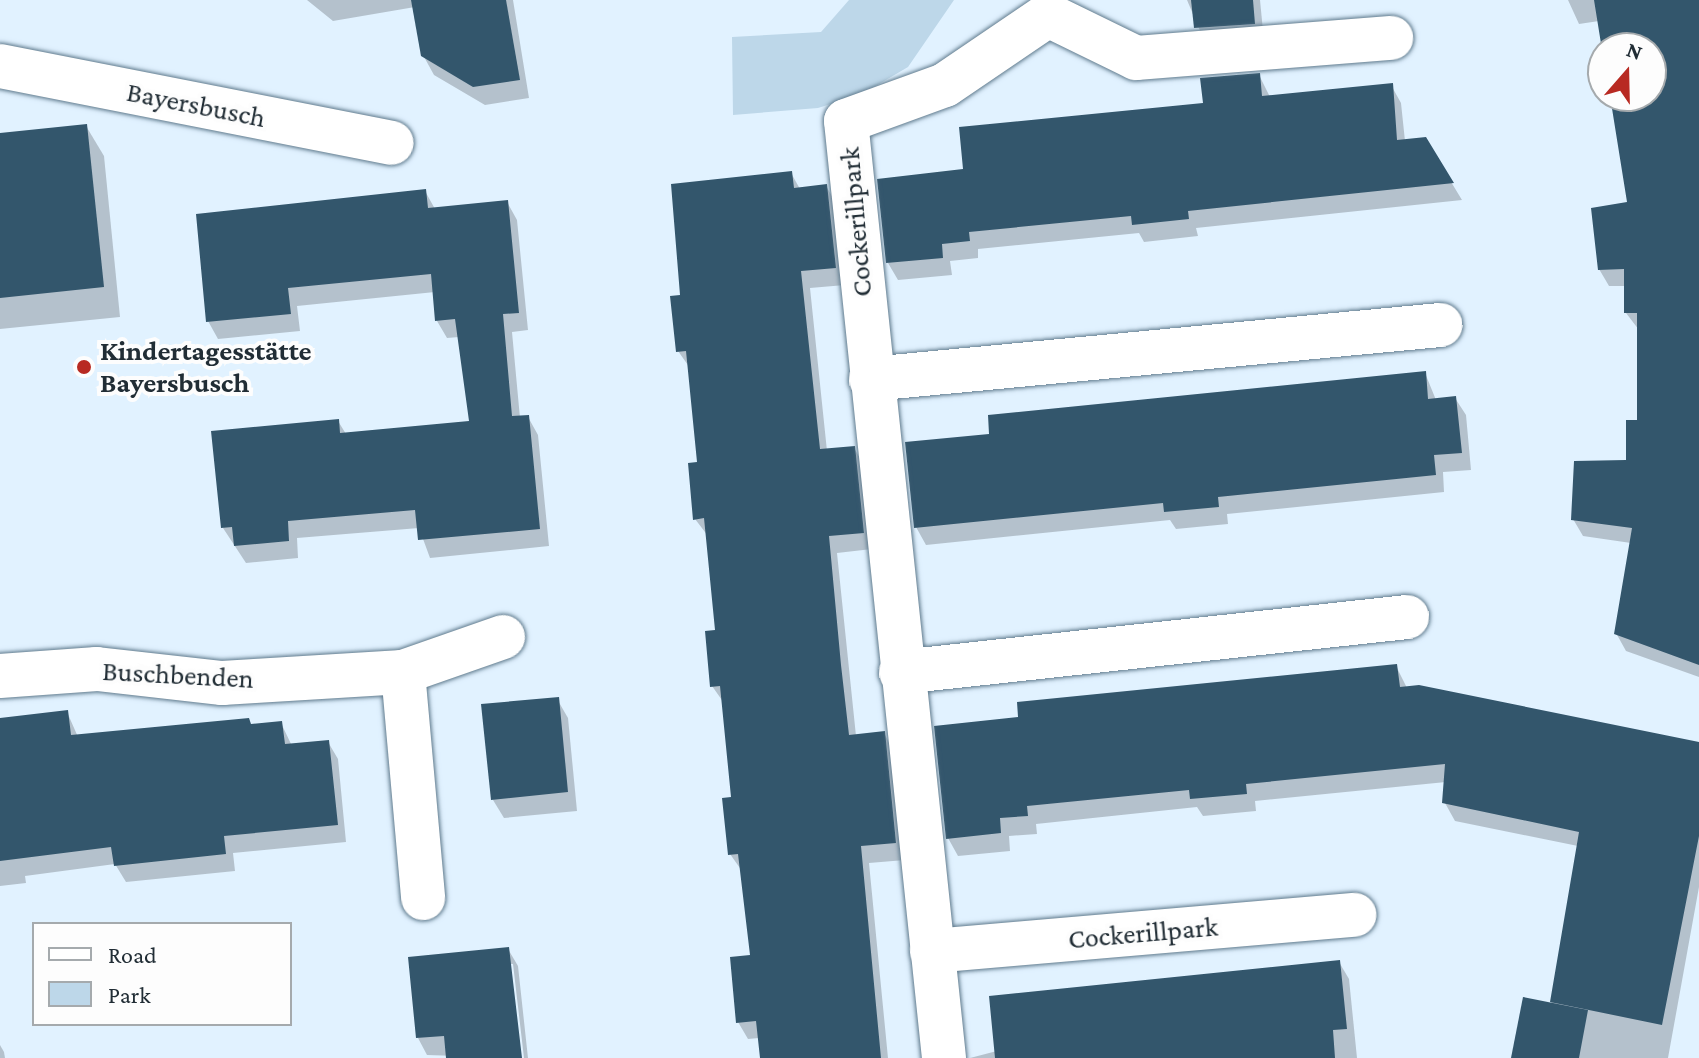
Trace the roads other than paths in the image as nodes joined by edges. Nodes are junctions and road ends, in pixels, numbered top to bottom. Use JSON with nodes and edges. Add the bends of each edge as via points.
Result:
{"nodes":[{"id":1,"x":1391,"y":38,"type":"dead end"},
{"id":2,"x":0,"y":66,"type":"edge"},
{"id":3,"x":391,"y":143,"type":"dead end"},
{"id":4,"x":1440,"y":325,"type":"dead end"},
{"id":5,"x":871,"y":379,"type":"junction"},
{"id":6,"x":1407,"y":617,"type":"dead end"},
{"id":7,"x":503,"y":637,"type":"dead end"},
{"id":8,"x":403,"y":672,"type":"junction"},
{"id":9,"x":901,"y":672,"type":"junction"},
{"id":10,"x":0,"y":676,"type":"edge"},
{"id":11,"x":423,"y":898,"type":"dead end"},
{"id":12,"x":1354,"y":915,"type":"dead end"},
{"id":13,"x":932,"y":951,"type":"junction"},
{"id":14,"x":944,"y":1058,"type":"edge"}],
"edges":[{"from":1,"to":5,"type":"street","name":"Cockerillpark","via":[[1136,58],[1048,15],[945,85],[846,121]]},
{"from":2,"to":3,"type":"street","name":"Bayersbusch"},
{"from":4,"to":5,"type":"street"},
{"from":5,"to":9,"type":"street","name":"Cockerillpark"},
{"from":6,"to":9,"type":"street"},
{"from":7,"to":8,"type":"street","name":"Buschbenden"},
{"from":8,"to":10,"type":"street","name":"Buschbenden","via":[[222,683],[97,669]]},
{"from":8,"to":11,"type":"street"},
{"from":9,"to":13,"type":"street","name":"Cockerillpark"},
{"from":12,"to":13,"type":"street","name":"Cockerillpark"},
{"from":13,"to":14,"type":"street","name":"Cockerillpark"}]}
